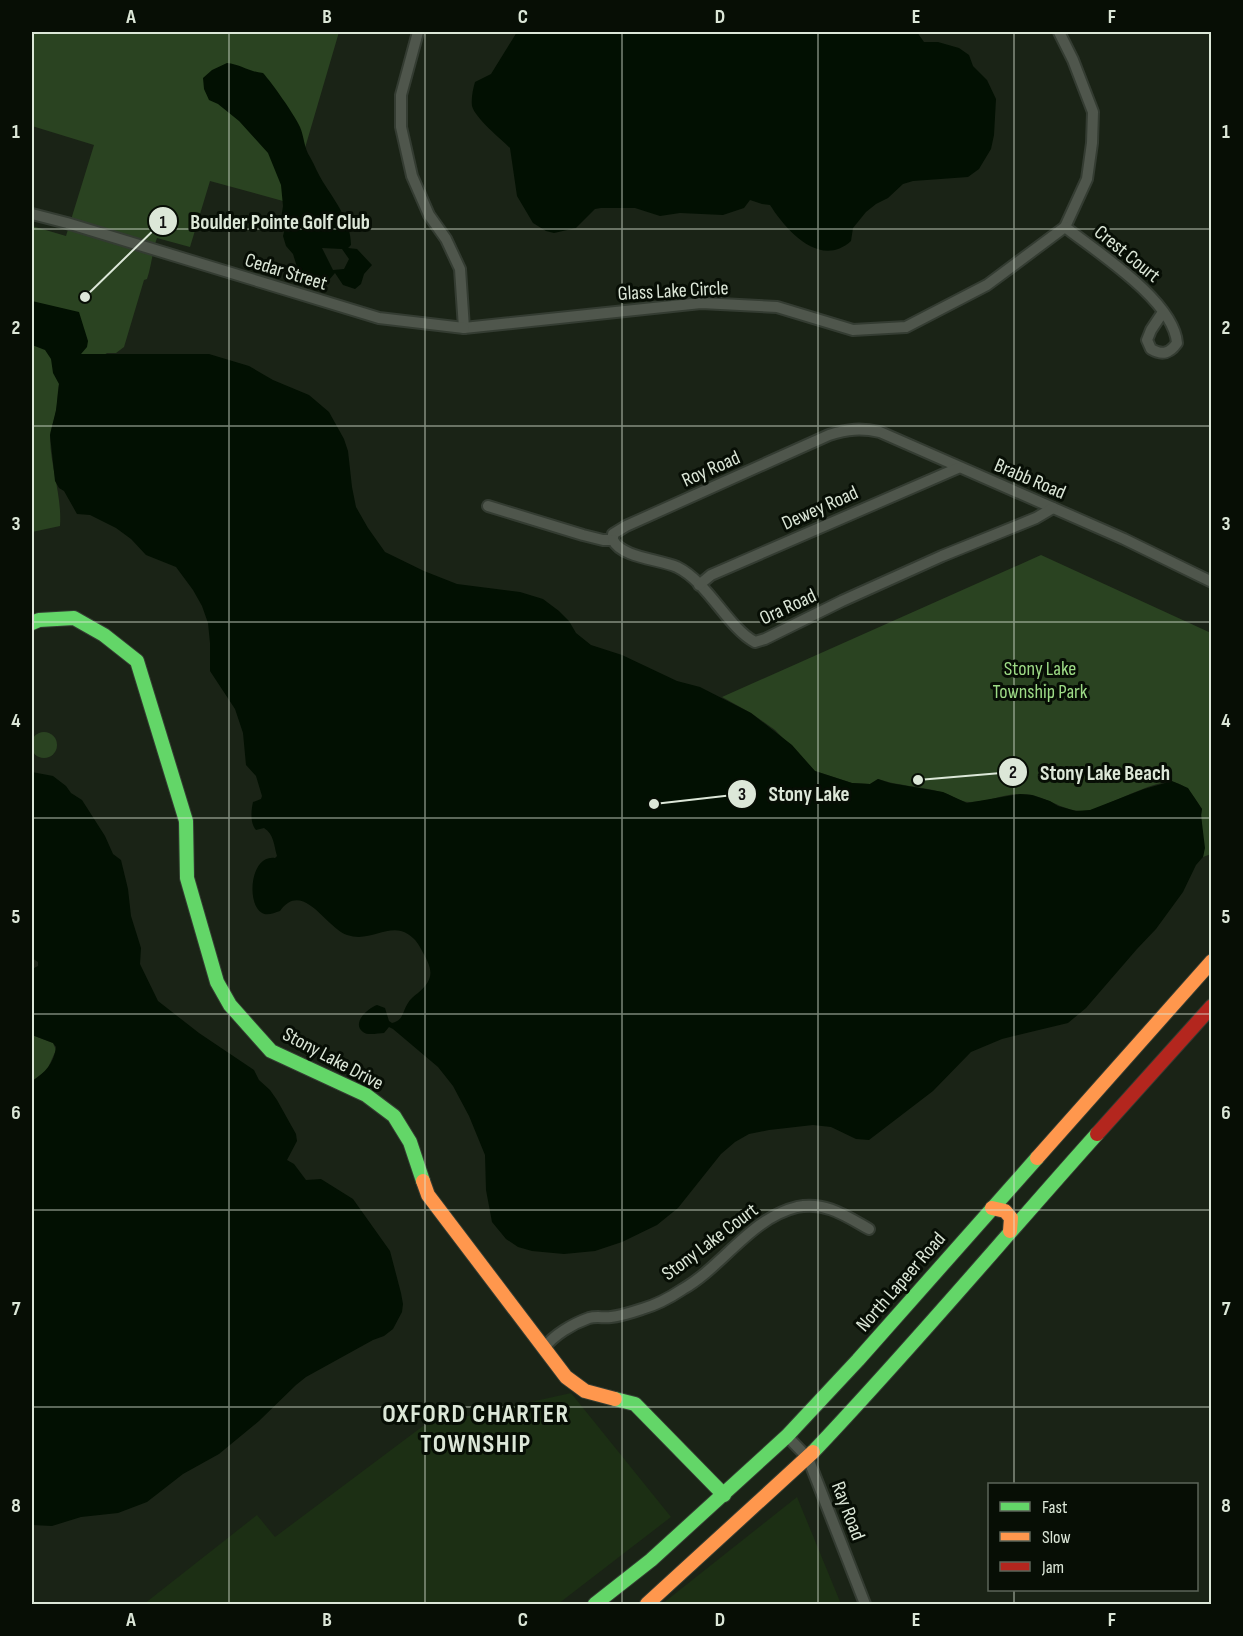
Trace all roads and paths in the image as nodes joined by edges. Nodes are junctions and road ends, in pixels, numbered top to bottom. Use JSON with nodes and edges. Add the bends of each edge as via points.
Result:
{"nodes":[{"id":1,"x":418,"y":32,"type":"edge"},
{"id":2,"x":1059,"y":32,"type":"edge"},
{"id":3,"x":32,"y":214,"type":"edge"},
{"id":4,"x":1065,"y":227,"type":"junction"},
{"id":5,"x":1163,"y":312,"type":"dead end"},
{"id":6,"x":464,"y":328,"type":"junction"},
{"id":7,"x":829,"y":435,"type":"joint"},
{"id":8,"x":958,"y":468,"type":"junction"},
{"id":9,"x":488,"y":506,"type":"dead end"},
{"id":10,"x":1053,"y":508,"type":"junction"},
{"id":11,"x":613,"y":540,"type":"junction"},
{"id":12,"x":1212,"y":582,"type":"edge"},
{"id":13,"x":699,"y":585,"type":"junction"},
{"id":14,"x":32,"y":623,"type":"edge"},
{"id":15,"x":1212,"y":961,"type":"edge"},
{"id":16,"x":1212,"y":1006,"type":"edge"},
{"id":17,"x":992,"y":1208,"type":"junction"},
{"id":18,"x":869,"y":1229,"type":"dead end"},
{"id":19,"x":1011,"y":1231,"type":"junction"},
{"id":20,"x":544,"y":1348,"type":"junction"},
{"id":21,"x":787,"y":1436,"type":"junction"},
{"id":22,"x":808,"y":1458,"type":"junction"},
{"id":23,"x":724,"y":1495,"type":"junction"},
{"id":24,"x":595,"y":1605,"type":"edge"},
{"id":25,"x":647,"y":1605,"type":"edge"},
{"id":26,"x":865,"y":1605,"type":"edge"}],
"edges":[{"from":1,"to":6,"type":"street","via":[[401,95],[401,127],[412,176],[460,270]]},
{"from":2,"to":4,"type":"street","name":"Glass Lake Circle","via":[[1093,112],[1087,179]]},
{"from":3,"to":6,"type":"street","name":"Cedar Street","via":[[379,318]]},
{"from":4,"to":5,"type":"street","name":"Crest Court","via":[[1150,293]]},
{"from":4,"to":6,"type":"street","name":"Glass Lake Circle","via":[[987,285],[906,327],[853,330],[777,307],[701,303]]},
{"from":7,"to":8,"type":"street","name":"Brabb Road","via":[[854,428],[880,432]]},
{"from":7,"to":11,"type":"street","name":"Roy Road","via":[[626,526],[613,534]]},
{"from":8,"to":10,"type":"street","name":"Brabb Road"},
{"from":8,"to":13,"type":"street","name":"Dewey Road","via":[[717,572]]},
{"from":9,"to":11,"type":"street","name":"Ora Road","via":[[583,535]]},
{"from":10,"to":12,"type":"street","name":"Brabb Road"},
{"from":10,"to":13,"type":"street","name":"Ora Road","via":[[755,642]]},
{"from":11,"to":13,"type":"street","name":"Ora Road","via":[[619,548],[640,557],[678,567]]},
{"from":14,"to":20,"type":"main road","name":"Stony Lake Drive","via":[[74,618],[137,661],[186,821],[187,878],[217,982],[230,1005],[271,1051],[366,1095],[394,1116],[410,1142],[428,1195]]},
{"from":15,"to":17,"type":"main road","name":"North Lapeer Road"},
{"from":16,"to":19,"type":"main road"},
{"from":17,"to":19,"type":"main road","via":[[1005,1210],[1011,1218]]},
{"from":17,"to":21,"type":"main road","name":"North Lapeer Road"},
{"from":18,"to":20,"type":"street","name":"Stony Lake Court","via":[[820,1206],[798,1207],[773,1216],[684,1289],[644,1309],[612,1317],[590,1317]]},
{"from":19,"to":22,"type":"main road"},
{"from":20,"to":23,"type":"main road","name":"Stony Lake Drive","via":[[566,1377],[585,1391],[635,1404]]},
{"from":21,"to":22,"type":"street","name":"Ray Road"},
{"from":21,"to":23,"type":"main road","name":"North Lapeer Road"},
{"from":22,"to":25,"type":"main road"},
{"from":22,"to":26,"type":"street","name":"Ray Road"},
{"from":23,"to":24,"type":"main road","name":"North Lapeer Road"}]}
